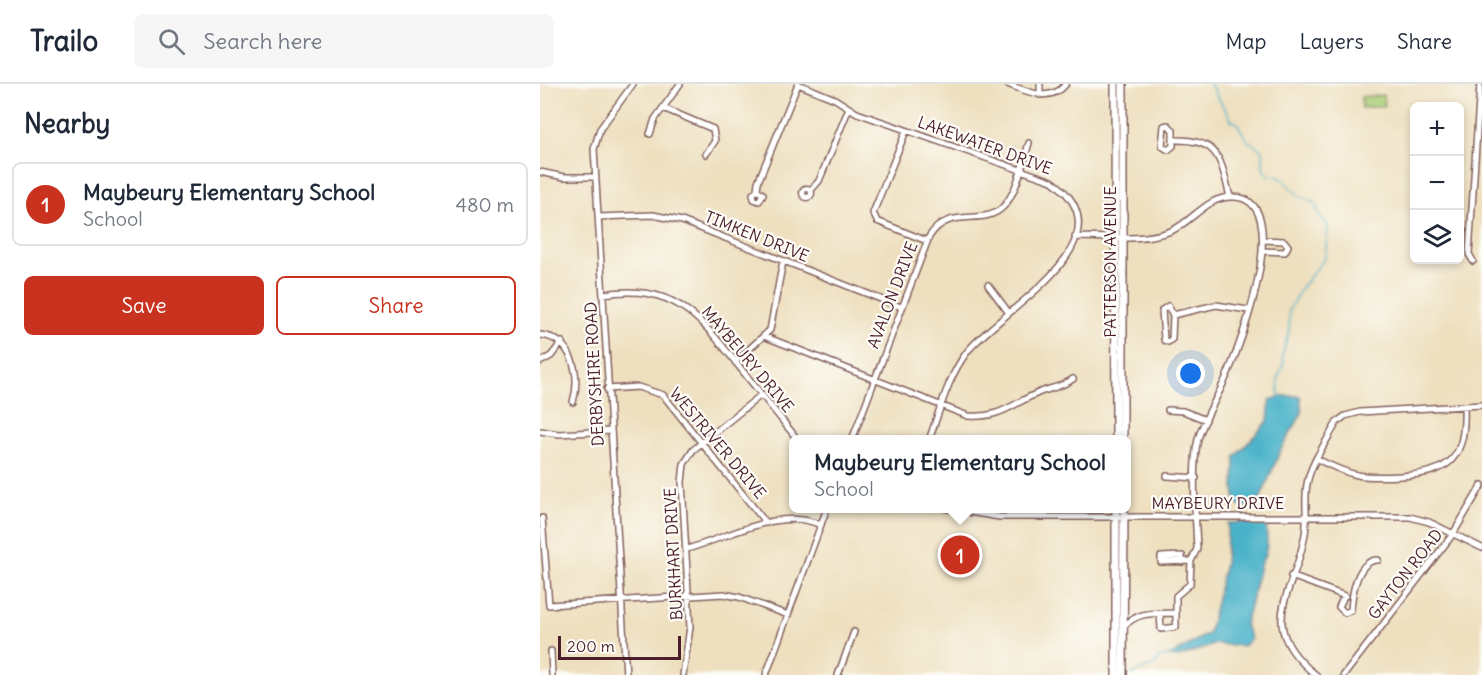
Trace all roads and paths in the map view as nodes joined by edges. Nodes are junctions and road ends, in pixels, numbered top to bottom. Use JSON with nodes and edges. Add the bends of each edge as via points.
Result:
{"nodes":[{"id":1,"x":633,"y":84,"type":"edge"},
{"id":2,"x":680,"y":84,"type":"edge"},
{"id":3,"x":798,"y":84,"type":"edge"},
{"id":4,"x":1007,"y":84,"type":"edge"},
{"id":5,"x":1040,"y":84,"type":"edge"},
{"id":6,"x":1066,"y":84,"type":"edge"},
{"id":7,"x":1115,"y":84,"type":"edge"},
{"id":8,"x":1123,"y":84,"type":"edge"},
{"id":9,"x":1480,"y":84,"type":"edge"},
{"id":10,"x":1040,"y":95,"type":"junction"},
{"id":11,"x":663,"y":108,"type":"junction"},
{"id":12,"x":849,"y":108,"type":"junction"},
{"id":13,"x":906,"y":130,"type":"junction"},
{"id":14,"x":650,"y":134,"type":"dead end"},
{"id":15,"x":1173,"y":140,"type":"dead end"},
{"id":16,"x":1029,"y":143,"type":"dead end"},
{"id":17,"x":706,"y":154,"type":"dead end"},
{"id":18,"x":1019,"y":170,"type":"junction"},
{"id":19,"x":540,"y":172,"type":"edge"},
{"id":20,"x":595,"y":177,"type":"junction"},
{"id":21,"x":757,"y":190,"type":"dead end"},
{"id":22,"x":811,"y":190,"type":"dead end"},
{"id":23,"x":1230,"y":197,"type":"junction"},
{"id":24,"x":598,"y":217,"type":"junction"},
{"id":25,"x":1075,"y":237,"type":"junction"},
{"id":26,"x":1119,"y":237,"type":"junction"},
{"id":27,"x":1263,"y":240,"type":"junction"},
{"id":28,"x":927,"y":242,"type":"junction"},
{"id":29,"x":1263,"y":251,"type":"junction"},
{"id":30,"x":783,"y":261,"type":"junction"},
{"id":31,"x":1473,"y":261,"type":"dead end"},
{"id":32,"x":988,"y":285,"type":"dead end"},
{"id":33,"x":603,"y":294,"type":"junction"},
{"id":34,"x":901,"y":307,"type":"junction"},
{"id":35,"x":1248,"y":310,"type":"junction"},
{"id":36,"x":1009,"y":313,"type":"junction"},
{"id":37,"x":1173,"y":315,"type":"junction"},
{"id":38,"x":540,"y":335,"type":"edge"},
{"id":39,"x":766,"y":337,"type":"junction"},
{"id":40,"x":562,"y":342,"type":"junction"},
{"id":41,"x":540,"y":362,"type":"edge"},
{"id":42,"x":735,"y":362,"type":"junction"},
{"id":43,"x":1073,"y":379,"type":"dead end"},
{"id":44,"x":874,"y":381,"type":"junction"},
{"id":45,"x":608,"y":389,"type":"junction"},
{"id":46,"x":761,"y":395,"type":"junction"},
{"id":47,"x":573,"y":402,"type":"dead end"},
{"id":48,"x":1482,"y":405,"type":"edge"},
{"id":49,"x":1464,"y":406,"type":"junction"},
{"id":50,"x":941,"y":407,"type":"junction"},
{"id":51,"x":1168,"y":410,"type":"dead end"},
{"id":52,"x":1206,"y":420,"type":"junction"},
{"id":53,"x":540,"y":431,"type":"edge"},
{"id":54,"x":610,"y":431,"type":"junction"},
{"id":55,"x":794,"y":435,"type":"edge"},
{"id":56,"x":854,"y":435,"type":"edge"},
{"id":57,"x":931,"y":435,"type":"edge"},
{"id":58,"x":1116,"y":435,"type":"edge"},
{"id":59,"x":1123,"y":435,"type":"edge"},
{"id":60,"x":702,"y":442,"type":"junction"},
{"id":61,"x":1317,"y":459,"type":"junction"},
{"id":62,"x":1167,"y":476,"type":"dead end"},
{"id":63,"x":1196,"y":478,"type":"junction"},
{"id":64,"x":1482,"y":485,"type":"edge"},
{"id":65,"x":825,"y":513,"type":"edge"},
{"id":66,"x":967,"y":513,"type":"edge"},
{"id":67,"x":1119,"y":514,"type":"edge"},
{"id":68,"x":1196,"y":517,"type":"junction"},
{"id":69,"x":1306,"y":517,"type":"junction"},
{"id":70,"x":542,"y":518,"type":"dead end"},
{"id":71,"x":766,"y":524,"type":"junction"},
{"id":72,"x":821,"y":525,"type":"junction"},
{"id":73,"x":1453,"y":534,"type":"junction"},
{"id":74,"x":1482,"y":548,"type":"edge"},
{"id":75,"x":687,"y":549,"type":"junction"},
{"id":76,"x":1378,"y":560,"type":"dead end"},
{"id":77,"x":1191,"y":561,"type":"junction"},
{"id":78,"x":1182,"y":562,"type":"dead end"},
{"id":79,"x":1291,"y":576,"type":"junction"},
{"id":80,"x":688,"y":597,"type":"junction"},
{"id":81,"x":621,"y":600,"type":"junction"},
{"id":82,"x":1160,"y":613,"type":"junction"},
{"id":83,"x":1176,"y":613,"type":"junction"},
{"id":84,"x":788,"y":615,"type":"junction"},
{"id":85,"x":1123,"y":627,"type":"junction"},
{"id":86,"x":854,"y":632,"type":"dead end"},
{"id":87,"x":551,"y":651,"type":"dead end"},
{"id":88,"x":552,"y":675,"type":"edge"},
{"id":89,"x":626,"y":675,"type":"edge"},
{"id":90,"x":683,"y":675,"type":"edge"},
{"id":91,"x":766,"y":675,"type":"edge"},
{"id":92,"x":838,"y":675,"type":"edge"},
{"id":93,"x":1116,"y":675,"type":"edge"},
{"id":94,"x":1124,"y":675,"type":"edge"},
{"id":95,"x":1316,"y":675,"type":"edge"},
{"id":96,"x":1344,"y":675,"type":"edge"}],
"edges":[{"from":1,"to":20,"type":"street","name":"DERBYSHIRE ROAD","via":[[597,135]]},
{"from":2,"to":11,"type":"street"},
{"from":3,"to":12,"type":"street","name":"LAKEWATER DRIVE"},
{"from":3,"to":21,"type":"street"},
{"from":4,"to":10,"type":"street"},
{"from":5,"to":10,"type":"street"},
{"from":6,"to":10,"type":"street","via":[[1054,94]]},
{"from":7,"to":26,"type":"main road","name":"PATTERSON AVENUE"},
{"from":8,"to":26,"type":"main road","name":"PATTERSON AVENUE"},
{"from":9,"to":31,"type":"street","via":[[1469,254]]},
{"from":11,"to":14,"type":"street"},
{"from":11,"to":17,"type":"street","via":[[713,129],[716,141]]},
{"from":12,"to":13,"type":"street","name":"LAKEWATER DRIVE"},
{"from":12,"to":22,"type":"street","via":[[819,181]]},
{"from":13,"to":18,"type":"street","name":"LAKEWATER DRIVE"},
{"from":13,"to":28,"type":"street","via":[[873,213],[877,221]]},
{"from":15,"to":23,"type":"street","via":[[1198,140],[1212,148]]},
{"from":16,"to":18,"type":"street","name":"AVALON DRIVE"},
{"from":18,"to":25,"type":"street","name":"LAKEWATER DRIVE","via":[[1063,189],[1076,213]]},
{"from":18,"to":28,"type":"street","name":"AVALON DRIVE","via":[[1008,201],[1001,209],[989,215],[948,220],[934,230]]},
{"from":19,"to":20,"type":"street"},
{"from":20,"to":24,"type":"street","name":"DERBYSHIRE ROAD"},
{"from":23,"to":26,"type":"street","via":[[1204,207],[1173,230],[1156,236]]},
{"from":23,"to":27,"type":"street","via":[[1253,205],[1261,220]]},
{"from":24,"to":30,"type":"street","name":"TIMKEN DRIVE","via":[[636,214],[668,218]]},
{"from":24,"to":33,"type":"street","name":"DERBYSHIRE ROAD"},
{"from":25,"to":26,"type":"street"},
{"from":25,"to":36,"type":"street","via":[[1049,280]]},
{"from":26,"to":58,"type":"main road","name":"PATTERSON AVENUE"},
{"from":26,"to":59,"type":"main road","name":"PATTERSON AVENUE"},
{"from":27,"to":29,"type":"street"},
{"from":27,"to":29,"type":"street","via":[[1284,241],[1288,246],[1283,252]]},
{"from":28,"to":34,"type":"street","name":"AVALON DRIVE"},
{"from":29,"to":35,"type":"street"},
{"from":30,"to":34,"type":"street","name":"TIMKEN DRIVE"},
{"from":30,"to":39,"type":"street","via":[[773,322]]},
{"from":32,"to":36,"type":"street"},
{"from":33,"to":42,"type":"street","name":"MAYBEURY DRIVE","via":[[648,292],[675,302],[701,320]]},
{"from":33,"to":45,"type":"street","name":"DERBYSHIRE ROAD"},
{"from":34,"to":44,"type":"street","name":"AVALON DRIVE"},
{"from":35,"to":37,"type":"street","via":[[1216,305]]},
{"from":35,"to":52,"type":"street","via":[[1232,364]]},
{"from":36,"to":50,"type":"street","via":[[968,350]]},
{"from":37,"to":37,"type":"street","via":[[1169,307],[1162,310],[1163,339],[1167,342],[1172,339]]},
{"from":38,"to":40,"type":"street"},
{"from":39,"to":42,"type":"street"},
{"from":39,"to":44,"type":"street"},
{"from":40,"to":41,"type":"street"},
{"from":40,"to":47,"type":"street","via":[[572,356],[578,382]]},
{"from":42,"to":46,"type":"street","name":"MAYBEURY DRIVE"},
{"from":43,"to":50,"type":"street","via":[[989,416],[968,416]]},
{"from":44,"to":50,"type":"street"},
{"from":44,"to":56,"type":"street","name":"AVALON DRIVE"},
{"from":45,"to":54,"type":"street","name":"DERBYSHIRE ROAD"},
{"from":45,"to":60,"type":"street","name":"WESTRIVER DRIVE","via":[[638,387],[657,392]]},
{"from":46,"to":55,"type":"street","name":"MAYBEURY DRIVE"},
{"from":46,"to":60,"type":"street","name":"BURKHART DRIVE"},
{"from":48,"to":49,"type":"street"},
{"from":49,"to":61,"type":"street","via":[[1350,413],[1339,420]]},
{"from":49,"to":61,"type":"street","via":[[1463,441],[1450,461],[1433,473],[1359,477]]},
{"from":50,"to":57,"type":"street"},
{"from":51,"to":52,"type":"street"},
{"from":52,"to":63,"type":"street","via":[[1198,442]]},
{"from":53,"to":54,"type":"street"},
{"from":54,"to":81,"type":"street","name":"DERBYSHIRE ROAD"},
{"from":60,"to":71,"type":"street","name":"WESTRIVER DRIVE"},
{"from":60,"to":75,"type":"street","name":"BURKHART DRIVE","via":[[688,455],[682,470]]},
{"from":61,"to":69,"type":"street","via":[[1308,480]]},
{"from":62,"to":63,"type":"street"},
{"from":63,"to":68,"type":"street"},
{"from":64,"to":73,"type":"street","name":"GAYTON ROAD"},
{"from":65,"to":72,"type":"street"},
{"from":66,"to":67,"type":"street","name":"MAYBEURY DRIVE","via":[[986,517]]},
{"from":67,"to":68,"type":"street","name":"MAYBEURY DRIVE"},
{"from":67,"to":85,"type":"main road"},
{"from":67,"to":93,"type":"main road"},
{"from":68,"to":69,"type":"street","name":"MAYBEURY DRIVE"},
{"from":68,"to":77,"type":"street","via":[[1197,549]]},
{"from":69,"to":73,"type":"street","name":"MAYBEURY DRIVE","via":[[1410,517]]},
{"from":69,"to":79,"type":"street","via":[[1304,541]]},
{"from":70,"to":81,"type":"street","via":[[549,605]]},
{"from":71,"to":72,"type":"street","via":[[799,518]]},
{"from":71,"to":75,"type":"street"},
{"from":72,"to":84,"type":"street"},
{"from":73,"to":74,"type":"street","name":"MAYBEURY DRIVE"},
{"from":73,"to":96,"type":"street","name":"GAYTON ROAD"},
{"from":75,"to":80,"type":"street","name":"BURKHART DRIVE"},
{"from":76,"to":79,"type":"street","via":[[1365,564],[1347,596]]},
{"from":77,"to":78,"type":"street"},
{"from":77,"to":83,"type":"street","via":[[1190,584],[1177,594]]},
{"from":79,"to":95,"type":"street","via":[[1282,604],[1283,628],[1297,657]]},
{"from":80,"to":81,"type":"street"},
{"from":80,"to":84,"type":"street","via":[[732,596]]},
{"from":80,"to":90,"type":"street","name":"BURKHART DRIVE","via":[[690,639]]},
{"from":81,"to":89,"type":"street","name":"DERBYSHIRE ROAD"},
{"from":82,"to":83,"type":"street"},
{"from":82,"to":83,"type":"street","via":[[1161,629],[1176,627]]},
{"from":82,"to":85,"type":"street","via":[[1135,616]]},
{"from":84,"to":91,"type":"street"},
{"from":85,"to":94,"type":"main road"},
{"from":86,"to":92,"type":"street"},
{"from":87,"to":88,"type":"street"}]}
